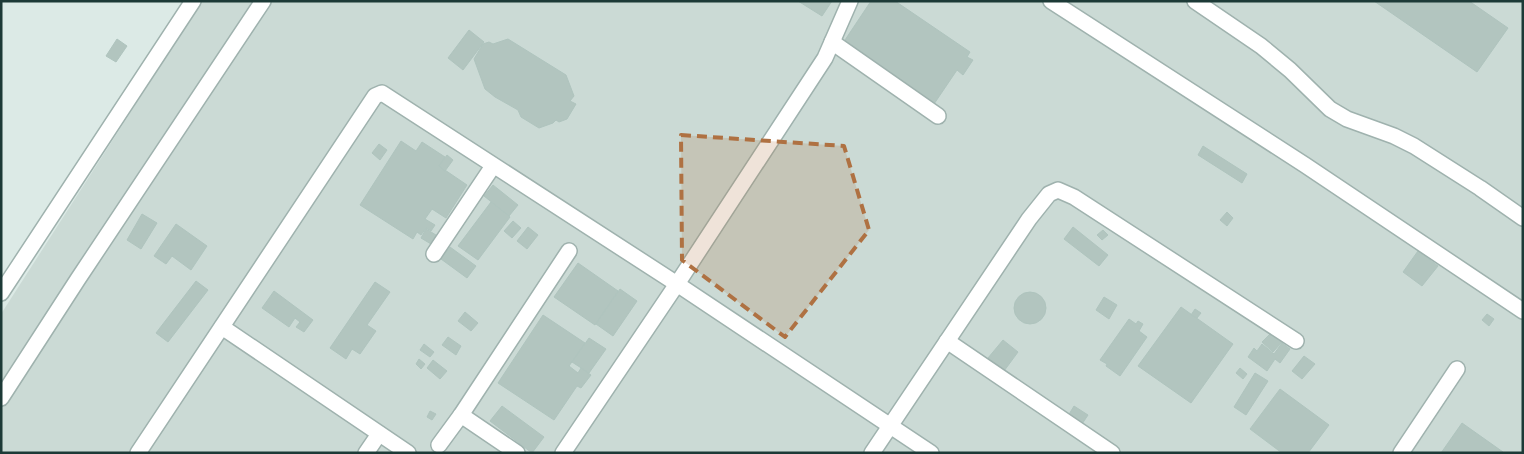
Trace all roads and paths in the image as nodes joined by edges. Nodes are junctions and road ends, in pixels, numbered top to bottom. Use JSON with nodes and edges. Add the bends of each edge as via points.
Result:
{"nodes":[{"id":1,"x":192,"y":1,"type":"edge"},
{"id":2,"x":263,"y":1,"type":"edge"},
{"id":3,"x":850,"y":1,"type":"edge"},
{"id":4,"x":1051,"y":1,"type":"edge"},
{"id":5,"x":1195,"y":1,"type":"edge"},
{"id":6,"x":832,"y":42,"type":"junction"},
{"id":7,"x":938,"y":116,"type":"dead end"},
{"id":8,"x":493,"y":166,"type":"junction"},
{"id":9,"x":1523,"y":218,"type":"edge"},
{"id":10,"x":569,"y":251,"type":"dead end"},
{"id":11,"x":434,"y":254,"type":"dead end"},
{"id":12,"x":677,"y":284,"type":"junction"},
{"id":13,"x":1,"y":293,"type":"edge"},
{"id":14,"x":1523,"y":311,"type":"edge"},
{"id":15,"x":222,"y":327,"type":"junction"},
{"id":16,"x":946,"y":341,"type":"junction"},
{"id":17,"x":1296,"y":341,"type":"dead end"},
{"id":18,"x":1457,"y":369,"type":"dead end"},
{"id":19,"x":1,"y":398,"type":"edge"},
{"id":20,"x":461,"y":415,"type":"junction"},
{"id":21,"x":890,"y":426,"type":"junction"},
{"id":22,"x":379,"y":434,"type":"junction"},
{"id":23,"x":439,"y":445,"type":"dead end"},
{"id":24,"x":138,"y":453,"type":"edge"},
{"id":25,"x":366,"y":453,"type":"edge"},
{"id":26,"x":408,"y":453,"type":"edge"},
{"id":27,"x":517,"y":453,"type":"edge"},
{"id":28,"x":563,"y":453,"type":"edge"},
{"id":29,"x":872,"y":453,"type":"edge"},
{"id":30,"x":931,"y":453,"type":"edge"},
{"id":31,"x":1112,"y":453,"type":"edge"},
{"id":32,"x":1401,"y":453,"type":"edge"}],
"edges":[{"from":1,"to":13,"type":"lane"},
{"from":2,"to":19,"type":"lane"},
{"from":3,"to":6,"type":"lane"},
{"from":4,"to":14,"type":"lane"},
{"from":5,"to":9,"type":"lane","via":[[1261,46],[1330,110],[1414,146]]},
{"from":6,"to":7,"type":"lane"},
{"from":6,"to":12,"type":"lane","via":[[825,58]]},
{"from":8,"to":11,"type":"lane"},
{"from":8,"to":12,"type":"lane"},
{"from":8,"to":15,"type":"lane","via":[[389,96],[382,93],[374,96]]},
{"from":10,"to":20,"type":"lane"},
{"from":12,"to":21,"type":"lane"},
{"from":12,"to":28,"type":"lane"},
{"from":15,"to":22,"type":"lane"},
{"from":15,"to":24,"type":"lane"},
{"from":16,"to":17,"type":"lane","via":[[1029,219],[1049,194],[1058,190],[1074,197]]},
{"from":16,"to":21,"type":"lane"},
{"from":16,"to":31,"type":"lane"},
{"from":18,"to":32,"type":"lane"},
{"from":20,"to":23,"type":"lane"},
{"from":20,"to":27,"type":"lane"},
{"from":21,"to":29,"type":"lane"},
{"from":21,"to":30,"type":"lane"},
{"from":22,"to":25,"type":"lane"},
{"from":22,"to":26,"type":"lane"}]}
